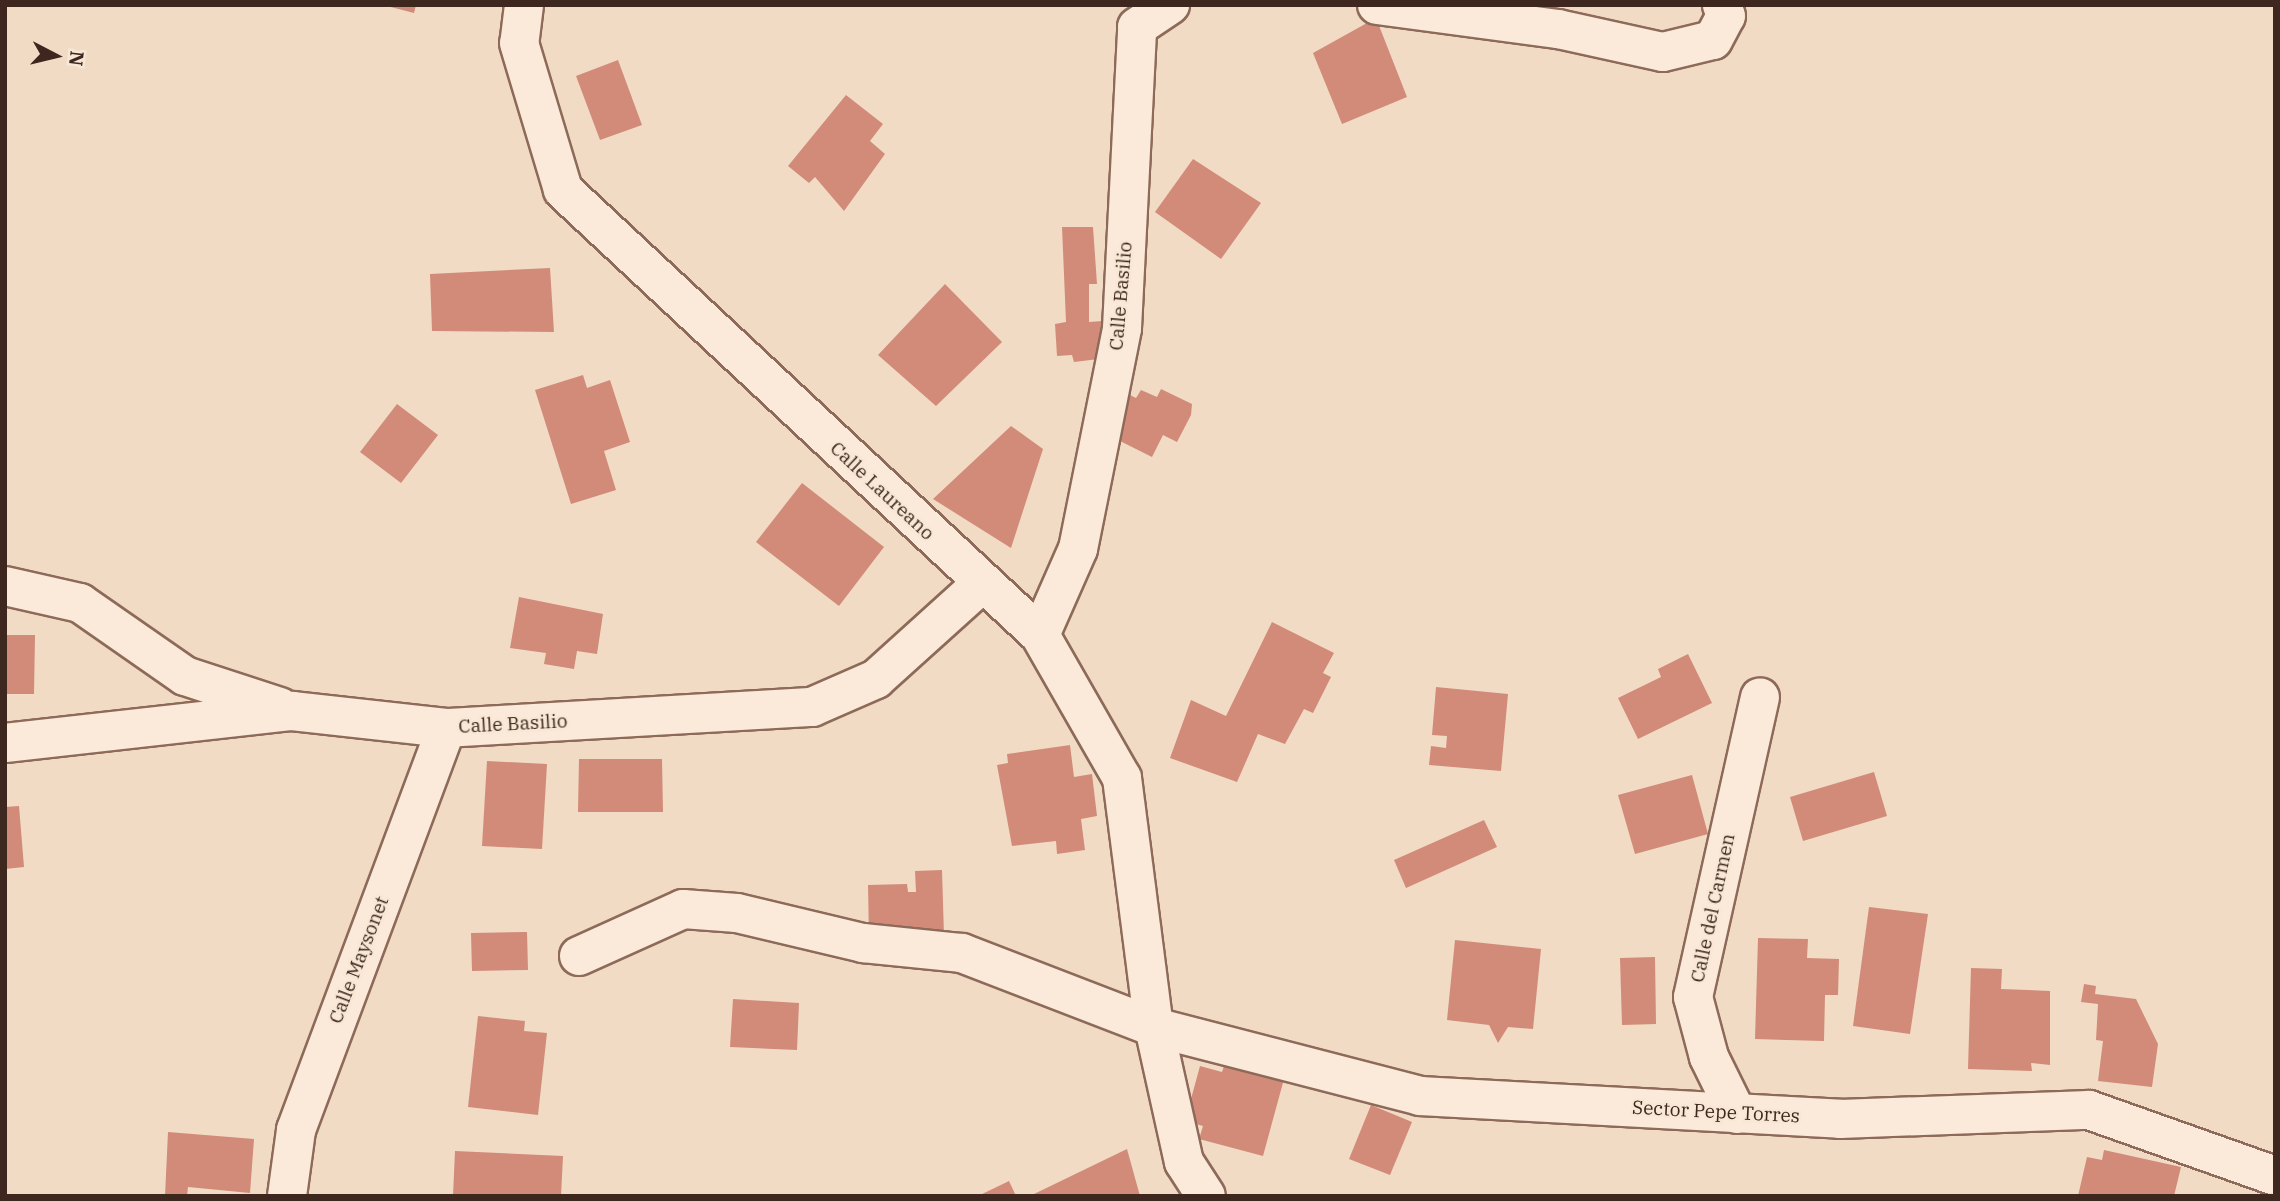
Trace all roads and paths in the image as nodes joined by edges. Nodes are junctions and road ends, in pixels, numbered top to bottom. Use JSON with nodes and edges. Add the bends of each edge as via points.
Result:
{"nodes":[{"id":1,"x":524,"y":5,"type":"edge"},
{"id":2,"x":1170,"y":5,"type":"edge"},
{"id":3,"x":1377,"y":5,"type":"edge"},
{"id":4,"x":1722,"y":5,"type":"edge"},
{"id":5,"x":981,"y":584,"type":"junction"},
{"id":6,"x":5,"y":586,"type":"edge"},
{"id":7,"x":1040,"y":635,"type":"junction"},
{"id":8,"x":1760,"y":697,"type":"dead end"},
{"id":9,"x":292,"y":711,"type":"junction"},
{"id":10,"x":446,"y":728,"type":"junction"},
{"id":11,"x":5,"y":743,"type":"edge"},
{"id":12,"x":579,"y":956,"type":"dead end"},
{"id":13,"x":1154,"y":1027,"type":"junction"},
{"id":14,"x":1737,"y":1114,"type":"junction"},
{"id":15,"x":2275,"y":1176,"type":"edge"},
{"id":16,"x":287,"y":1196,"type":"edge"},
{"id":17,"x":1206,"y":1196,"type":"edge"}],
"edges":[{"from":1,"to":5,"type":"street","name":"Calle Laureano","via":[[519,43],[563,190]]},
{"from":2,"to":7,"type":"street","name":"Calle Basilio","via":[[1136,27],[1122,328],[1078,550]]},
{"from":3,"to":4,"type":"street","via":[[1558,29],[1663,52],[1713,40],[1726,16]]},
{"from":5,"to":7,"type":"street","name":"Calle Laureano"},
{"from":5,"to":10,"type":"street","name":"Calle Basilio","via":[[876,679],[812,707]]},
{"from":6,"to":9,"type":"street","via":[[80,603],[185,676]]},
{"from":7,"to":13,"type":"street","name":"Calle Laureano","via":[[1122,778]]},
{"from":8,"to":14,"type":"street","name":"Calle del Carmen","via":[[1693,997],[1709,1057]]},
{"from":9,"to":10,"type":"street","name":"Calle Basilio"},
{"from":9,"to":11,"type":"street","name":"Calle Basilio"},
{"from":10,"to":16,"type":"street","name":"Calle Maysonet","via":[[296,1129]]},
{"from":12,"to":13,"type":"street","name":"Sector Pepe Torres","via":[[683,909],[737,913],[863,943],[962,953]]},
{"from":13,"to":14,"type":"street","name":"Sector Pepe Torres","via":[[1420,1096]]},
{"from":13,"to":17,"type":"street","name":"Calle Laureano","via":[[1184,1162]]},
{"from":14,"to":15,"type":"street","name":"Sector Pepe Torres","via":[[1840,1119],[2089,1110]]}]}
